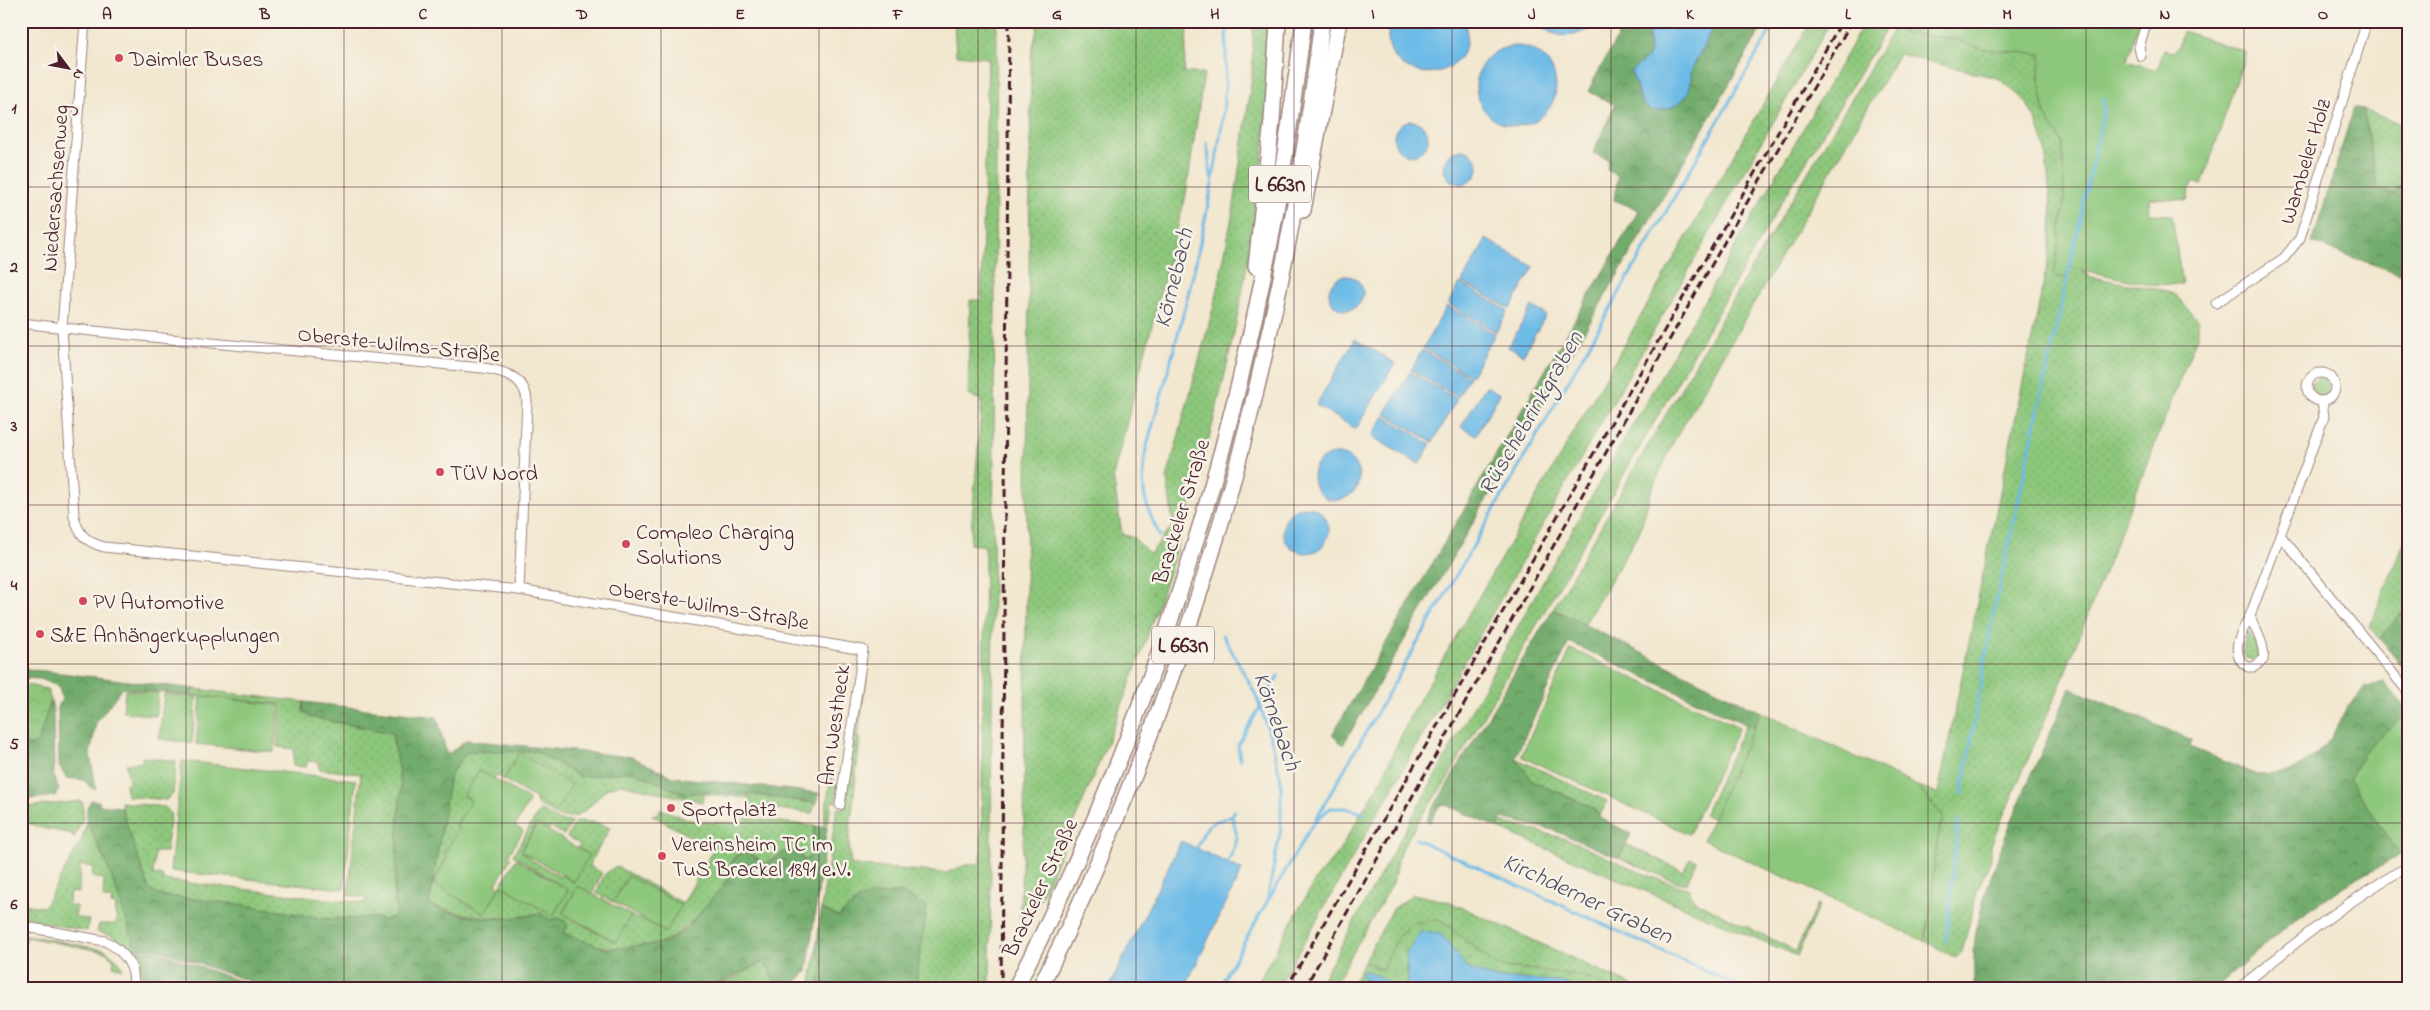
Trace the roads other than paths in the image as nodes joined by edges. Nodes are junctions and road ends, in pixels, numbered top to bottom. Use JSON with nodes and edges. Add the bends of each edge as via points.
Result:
{"nodes":[{"id":1,"x":85,"y":21,"type":"edge"},
{"id":2,"x":1278,"y":21,"type":"edge"},
{"id":3,"x":1304,"y":21,"type":"edge"},
{"id":4,"x":1322,"y":21,"type":"edge"},
{"id":5,"x":1339,"y":21,"type":"edge"},
{"id":6,"x":2147,"y":21,"type":"edge"},
{"id":7,"x":2367,"y":21,"type":"edge"},
{"id":8,"x":2141,"y":56,"type":"dead end"},
{"id":9,"x":1276,"y":300,"type":"junction"},
{"id":10,"x":2216,"y":303,"type":"dead end"},
{"id":11,"x":21,"y":323,"type":"edge"},
{"id":12,"x":62,"y":328,"type":"junction"},
{"id":13,"x":1247,"y":344,"type":"junction"},
{"id":14,"x":2322,"y":401,"type":"dead end"},
{"id":15,"x":2280,"y":536,"type":"junction"},
{"id":16,"x":519,"y":590,"type":"junction"},
{"id":17,"x":2250,"y":616,"type":"junction"},
{"id":18,"x":863,"y":650,"type":"joint"},
{"id":19,"x":2409,"y":693,"type":"edge"},
{"id":20,"x":840,"y":805,"type":"dead end"},
{"id":21,"x":2409,"y":866,"type":"edge"},
{"id":22,"x":21,"y":926,"type":"edge"},
{"id":23,"x":1043,"y":982,"type":"edge"},
{"id":24,"x":133,"y":989,"type":"edge"},
{"id":25,"x":1015,"y":989,"type":"edge"},
{"id":26,"x":2238,"y":989,"type":"edge"}],
"edges":[{"from":1,"to":12,"type":"street","name":"Niedersachsenweg"},
{"from":2,"to":13,"type":"highway","via":[[1267,179]]},
{"from":3,"to":13,"type":"highway","name":"Brackeler Straße","number":"L 663n","via":[[1270,244]]},
{"from":4,"to":9,"type":"highway","name":"Brackeler Straße","number":"L 663n","via":[[1305,144]]},
{"from":5,"to":9,"type":"highway","via":[[1293,257]]},
{"from":6,"to":8,"type":"street","via":[[2139,47]]},
{"from":7,"to":10,"type":"street","name":"Wambeler Holz","via":[[2300,238],[2284,258]]},
{"from":9,"to":23,"type":"highway","name":"Brackeler Straße","number":"L 663n","via":[[1252,416],[1176,665],[1111,831]]},
{"from":11,"to":12,"type":"street","name":"Oberste-Wilms-Straße"},
{"from":12,"to":16,"type":"street","name":"Oberste-Wilms-Straße","via":[[74,516],[76,528],[90,543],[119,549]]},
{"from":12,"to":16,"type":"street","name":"Oberste-Wilms-Straße","via":[[484,368],[509,374],[523,386],[527,402]]},
{"from":13,"to":25,"type":"highway","name":"Brackeler Straße","number":"L 663n","via":[[1210,491],[1152,671],[1102,800]]},
{"from":14,"to":15,"type":"street","via":[[2324,417]]},
{"from":15,"to":17,"type":"street"},
{"from":15,"to":19,"type":"street"},
{"from":16,"to":18,"type":"street","name":"Oberste-Wilms-Straße"},
{"from":17,"to":17,"type":"street","via":[[2237,650],[2243,664],[2254,667],[2264,660],[2264,649]]},
{"from":18,"to":20,"type":"street","name":"Am Westheck"},
{"from":21,"to":26,"type":"street","via":[[2378,882],[2331,915]]},
{"from":22,"to":24,"type":"street","via":[[105,941],[115,946],[129,961]]}]}
